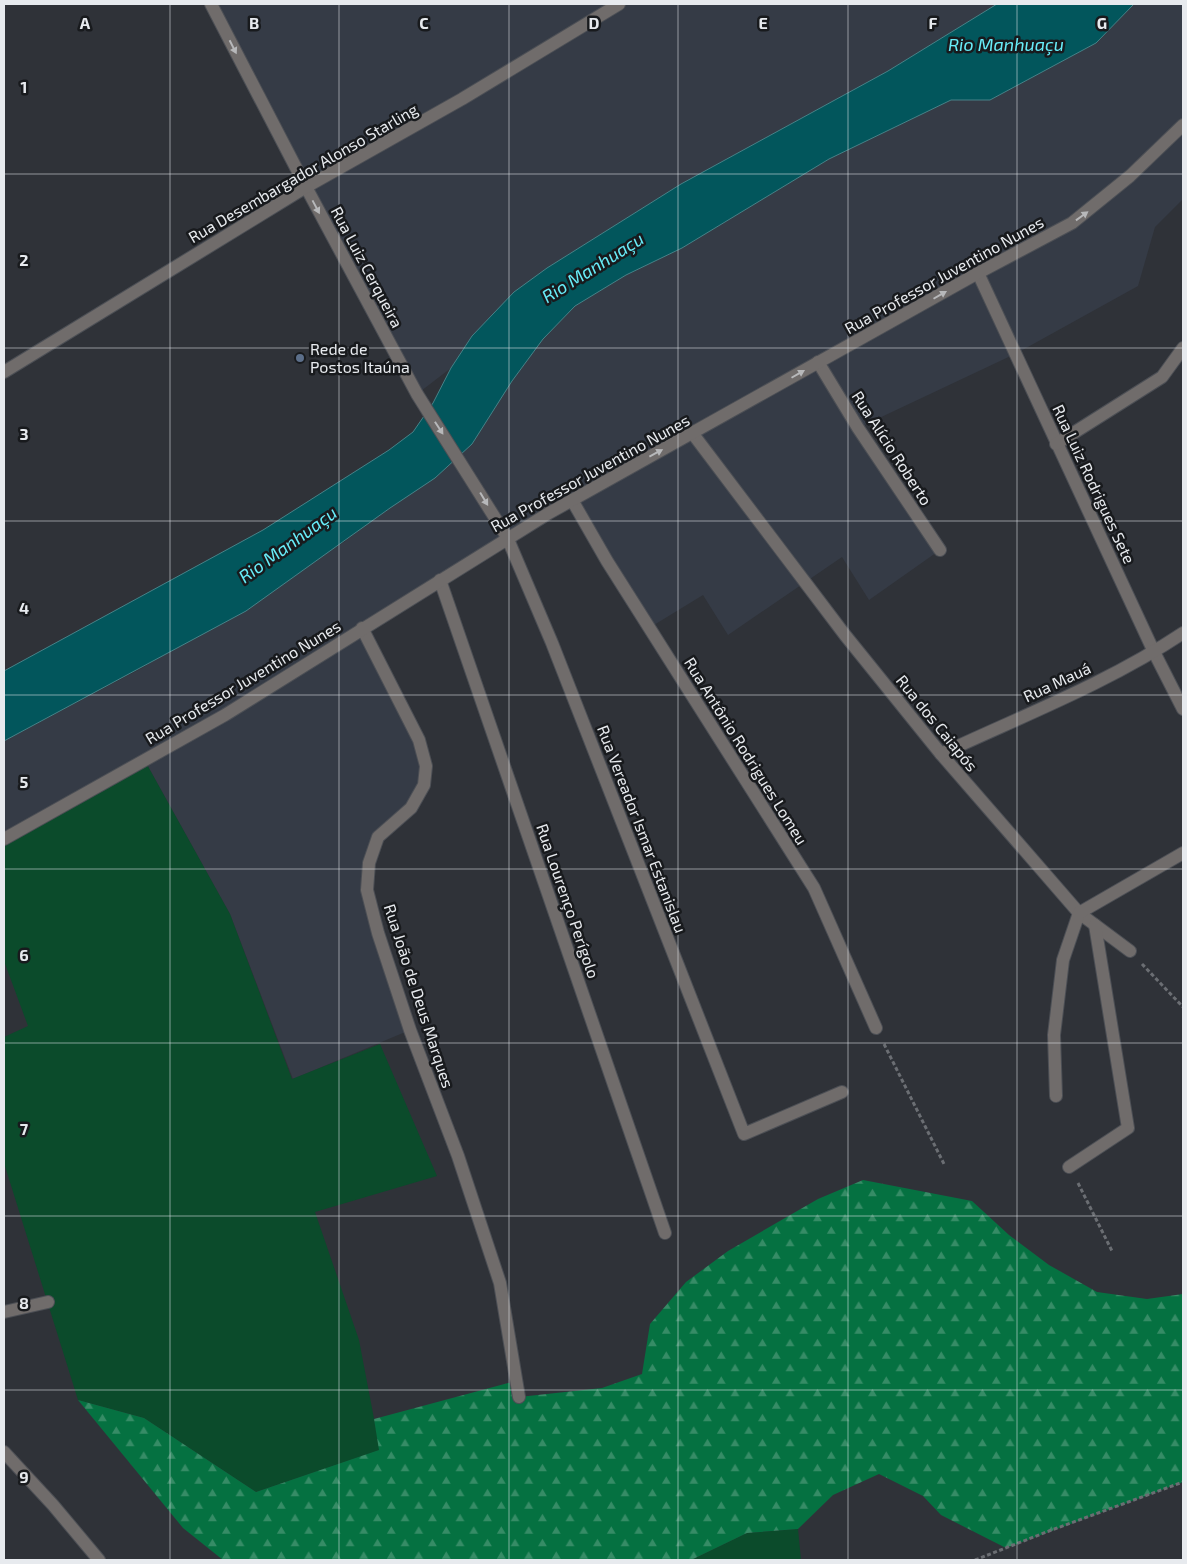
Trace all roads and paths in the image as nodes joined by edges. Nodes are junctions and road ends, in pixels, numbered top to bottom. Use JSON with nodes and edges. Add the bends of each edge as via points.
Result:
{"nodes":[{"id":1,"x":211,"y":4,"type":"edge"},
{"id":2,"x":619,"y":4,"type":"edge"},
{"id":3,"x":1183,"y":125,"type":"edge"},
{"id":4,"x":306,"y":187,"type":"junction"},
{"id":5,"x":978,"y":273,"type":"junction"},
{"id":6,"x":1183,"y":348,"type":"edge"},
{"id":7,"x":818,"y":362,"type":"junction"},
{"id":8,"x":4,"y":372,"type":"edge"},
{"id":9,"x":693,"y":434,"type":"junction"},
{"id":10,"x":1056,"y":444,"type":"junction"},
{"id":11,"x":572,"y":500,"type":"junction"},
{"id":12,"x":507,"y":537,"type":"junction"},
{"id":13,"x":940,"y":550,"type":"dead end"},
{"id":14,"x":440,"y":580,"type":"junction"},
{"id":15,"x":362,"y":628,"type":"junction"},
{"id":16,"x":1183,"y":633,"type":"edge"},
{"id":17,"x":1154,"y":652,"type":"junction"},
{"id":18,"x":1183,"y":709,"type":"edge"},
{"id":19,"x":941,"y":754,"type":"junction"},
{"id":20,"x":4,"y":839,"type":"edge"},
{"id":21,"x":1183,"y":853,"type":"edge"},
{"id":22,"x":1079,"y":913,"type":"junction"},
{"id":23,"x":1095,"y":925,"type":"junction"},
{"id":24,"x":1130,"y":951,"type":"joint"},
{"id":25,"x":1183,"y":1007,"type":"edge"},
{"id":26,"x":876,"y":1028,"type":"joint"},
{"id":27,"x":842,"y":1092,"type":"dead end"},
{"id":28,"x":1056,"y":1096,"type":"dead end"},
{"id":29,"x":944,"y":1164,"type":"dead end"},
{"id":30,"x":1070,"y":1167,"type":"joint"},
{"id":31,"x":665,"y":1233,"type":"dead end"},
{"id":32,"x":1112,"y":1250,"type":"dead end"},
{"id":33,"x":48,"y":1302,"type":"dead end"},
{"id":34,"x":4,"y":1312,"type":"edge"},
{"id":35,"x":519,"y":1397,"type":"dead end"},
{"id":36,"x":4,"y":1452,"type":"edge"},
{"id":37,"x":1183,"y":1482,"type":"edge"},
{"id":38,"x":99,"y":1560,"type":"edge"},
{"id":39,"x":976,"y":1560,"type":"edge"}],
"edges":[{"from":1,"to":4,"type":"street","name":"Rua Luiz Cerqueira","one_way":true},
{"from":2,"to":4,"type":"street","name":"Rua Desembargador Alonso Starling","via":[[462,99]]},
{"from":5,"to":3,"type":"street","name":"Rua Professor Juventino Nunes","one_way":true,"via":[[1072,223],[1124,182]]},
{"from":4,"to":8,"type":"street","name":"Rua Desembargador Alonso Starling"},
{"from":4,"to":12,"type":"street","name":"Rua Luiz Cerqueira","one_way":true,"via":[[417,394]]},
{"from":7,"to":5,"type":"street","name":"Rua Professor Juventino Nunes","one_way":true},
{"from":5,"to":10,"type":"street","name":"Rua Luiz Rodrigues Sete"},
{"from":6,"to":10,"type":"street","via":[[1162,377]]},
{"from":9,"to":7,"type":"street","name":"Rua Professor Juventino Nunes","one_way":true},
{"from":7,"to":13,"type":"street","name":"Rua Alício Roberto"},
{"from":11,"to":9,"type":"street","name":"Rua Professor Juventino Nunes","one_way":true},
{"from":9,"to":19,"type":"street","name":"Rua dos Caiapós","via":[[845,635]]},
{"from":10,"to":17,"type":"street","name":"Rua Luiz Rodrigues Sete"},
{"from":11,"to":12,"type":"street","name":"Rua Professor Juventino Nunes"},
{"from":11,"to":26,"type":"street","name":"Rua Antônio Rodrigues Lomeu","via":[[607,561],[814,888]]},
{"from":12,"to":14,"type":"street","name":"Rua Professor Juventino Nunes"},
{"from":12,"to":27,"type":"street","name":"Rua Vereador Ismar Estanislau","via":[[744,1134]]},
{"from":14,"to":15,"type":"street","name":"Rua Professor Juventino Nunes"},
{"from":14,"to":31,"type":"street","name":"Rua Lourenço Perígolo"},
{"from":15,"to":20,"type":"street","name":"Rua Professor Juventino Nunes","via":[[225,715]]},
{"from":15,"to":35,"type":"street","name":"Rua João de Deus Marques","via":[[419,740],[426,766],[424,785],[411,808],[378,837],[369,863],[368,890],[378,933],[410,1030],[458,1156],[500,1283]]},
{"from":16,"to":17,"type":"street","name":"Rua Mauá"},
{"from":17,"to":18,"type":"street","name":"Rua Luiz Rodrigues Sete"},
{"from":17,"to":19,"type":"street","name":"Rua Mauá"},
{"from":19,"to":22,"type":"street","name":"Rua dos Caiapós"},
{"from":21,"to":22,"type":"street"},
{"from":22,"to":23,"type":"street","name":"Rua dos Caiapós"},
{"from":22,"to":28,"type":"street","via":[[1062,969],[1054,1035]]},
{"from":23,"to":24,"type":"street","name":"Rua dos Caiapós"},
{"from":23,"to":30,"type":"street","via":[[1128,1128]]},
{"from":24,"to":25,"type":"path"},
{"from":26,"to":29,"type":"path"},
{"from":30,"to":32,"type":"path"},
{"from":33,"to":34,"type":"street"},
{"from":36,"to":38,"type":"street"},
{"from":37,"to":39,"type":"path"}]}
